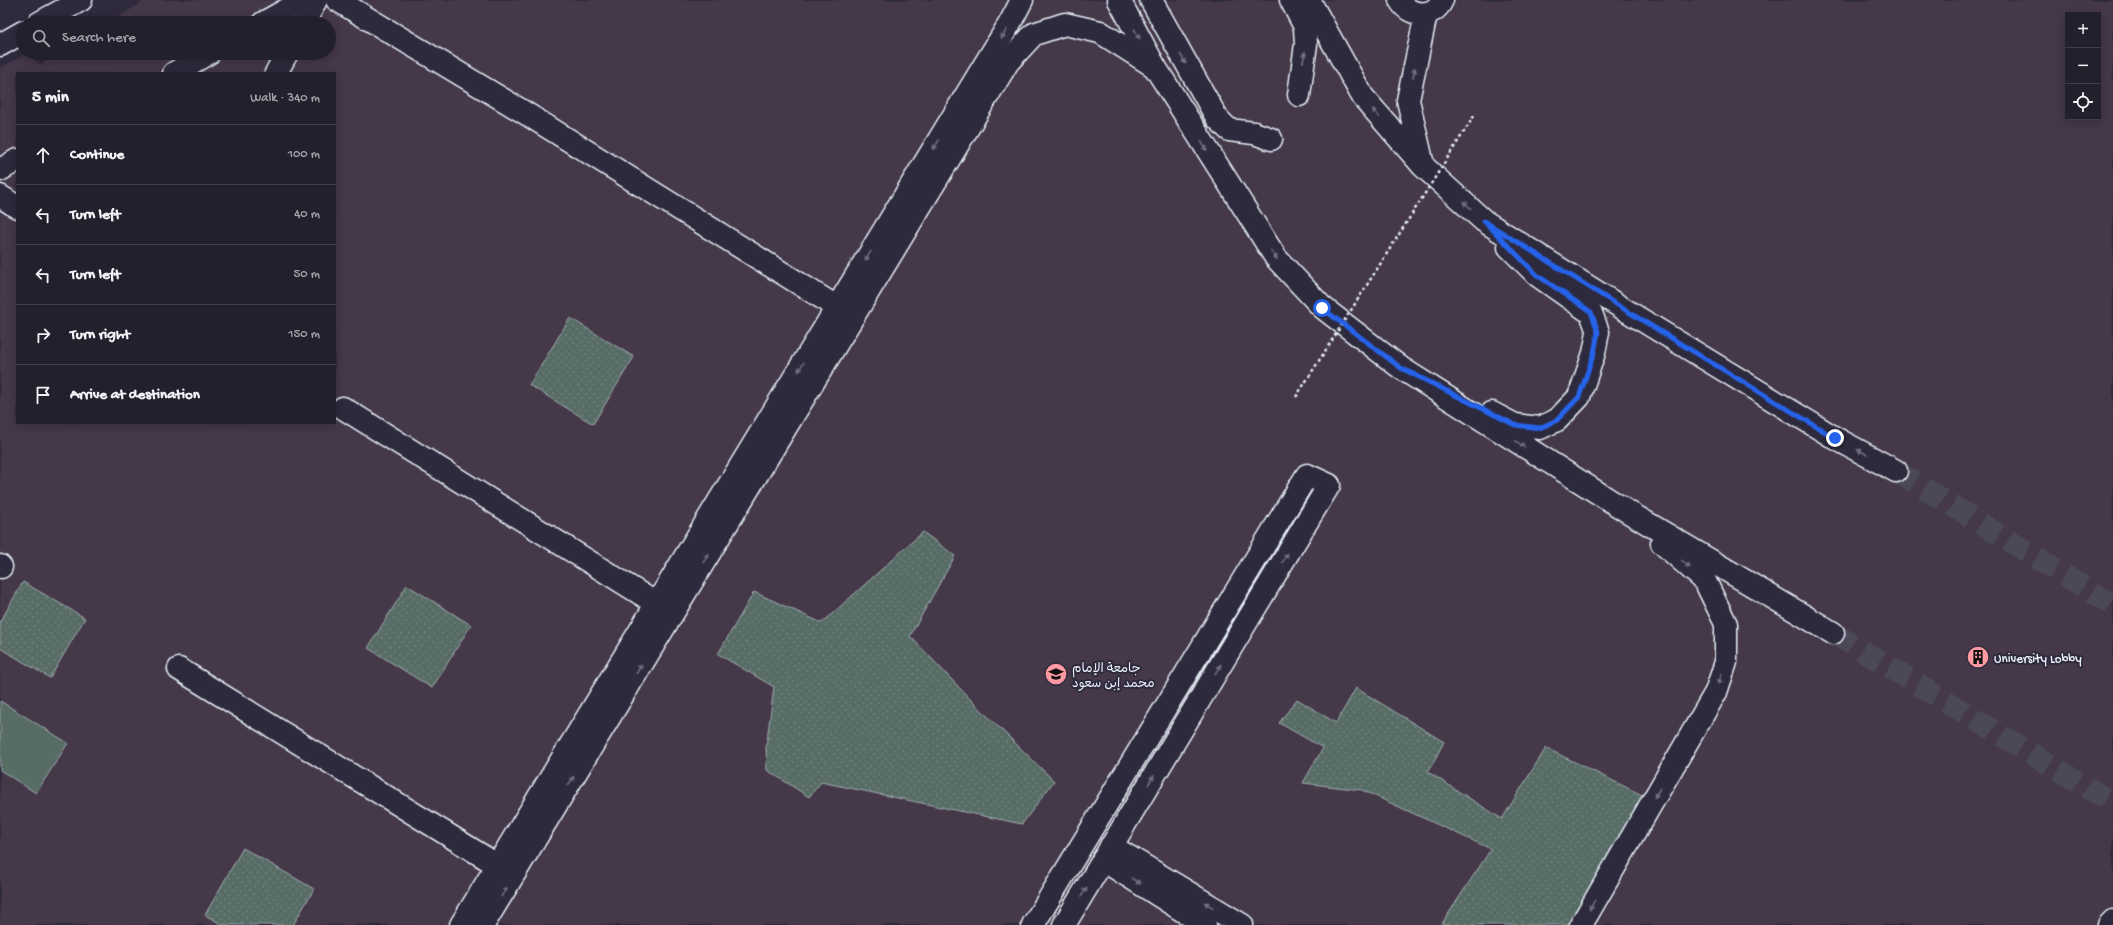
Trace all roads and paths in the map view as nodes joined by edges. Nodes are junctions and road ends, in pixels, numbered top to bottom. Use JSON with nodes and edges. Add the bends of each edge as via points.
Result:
{"nodes":[{"id":1,"x":81,"y":0,"type":"edge"},
{"id":2,"x":304,"y":0,"type":"edge"},
{"id":3,"x":316,"y":0,"type":"edge"},
{"id":4,"x":338,"y":0,"type":"edge"},
{"id":5,"x":1022,"y":0,"type":"edge"},
{"id":6,"x":1118,"y":0,"type":"edge"},
{"id":7,"x":1151,"y":0,"type":"edge"},
{"id":8,"x":1291,"y":0,"type":"edge"},
{"id":9,"x":1309,"y":0,"type":"edge"},
{"id":10,"x":1400,"y":0,"type":"edge"},
{"id":11,"x":1434,"y":7,"type":"edge"},
{"id":12,"x":52,"y":16,"type":"edge"},
{"id":13,"x":275,"y":16,"type":"edge"},
{"id":14,"x":308,"y":16,"type":"edge"},
{"id":15,"x":16,"y":36,"type":"edge"},
{"id":16,"x":0,"y":45,"type":"edge"},
{"id":17,"x":197,"y":60,"type":"edge"},
{"id":18,"x":283,"y":60,"type":"edge"},
{"id":19,"x":1155,"y":67,"type":"junction"},
{"id":20,"x":176,"y":72,"type":"edge"},
{"id":21,"x":277,"y":72,"type":"edge"},
{"id":22,"x":1299,"y":95,"type":"dead end"},
{"id":23,"x":1474,"y":116,"type":"dead end"},
{"id":24,"x":1271,"y":139,"type":"dead end"},
{"id":25,"x":16,"y":161,"type":"edge"},
{"id":26,"x":1423,"y":166,"type":"junction"},
{"id":27,"x":0,"y":170,"type":"edge"},
{"id":28,"x":0,"y":196,"type":"edge"},
{"id":29,"x":16,"y":206,"type":"edge"},
{"id":30,"x":1484,"y":221,"type":"junction"},
{"id":31,"x":845,"y":312,"type":"junction"},
{"id":32,"x":1401,"y":368,"type":"junction"},
{"id":33,"x":1296,"y":397,"type":"dead end"},
{"id":34,"x":343,"y":408,"type":"dead end"},
{"id":35,"x":1896,"y":471,"type":"tunnel mouth"},
{"id":36,"x":1625,"y":510,"type":"junction"},
{"id":37,"x":656,"y":604,"type":"junction"},
{"id":38,"x":1833,"y":633,"type":"tunnel mouth"},
{"id":39,"x":179,"y":669,"type":"dead end"},
{"id":40,"x":1107,"y":853,"type":"junction"},
{"id":41,"x":497,"y":865,"type":"junction"},
{"id":42,"x":2113,"y":921,"type":"edge"},
{"id":43,"x":461,"y":925,"type":"edge"},
{"id":44,"x":483,"y":925,"type":"edge"},
{"id":45,"x":1033,"y":925,"type":"edge"},
{"id":46,"x":1064,"y":925,"type":"edge"},
{"id":47,"x":1205,"y":925,"type":"edge"},
{"id":48,"x":1242,"y":925,"type":"edge"},
{"id":49,"x":1581,"y":925,"type":"edge"},
{"id":50,"x":2109,"y":925,"type":"edge"}],
"edges":[{"from":1,"to":12,"type":"street"},
{"from":2,"to":13,"type":"street"},
{"from":3,"to":14,"type":"street"},
{"from":4,"to":31,"type":"street","via":[[529,115]]},
{"from":5,"to":31,"type":"street","one_way":true},
{"from":6,"to":19,"type":"street","one_way":true},
{"from":7,"to":24,"type":"street","one_way":true,"via":[[1216,118],[1230,130],[1254,133]]},
{"from":22,"to":8,"type":"street","one_way":true,"via":[[1306,27]]},
{"from":26,"to":9,"type":"street","one_way":true,"via":[[1363,97]]},
{"from":10,"to":11,"type":"street","via":[[1414,13]]},
{"from":26,"to":11,"type":"street","one_way":true,"via":[[1408,100]]},
{"from":15,"to":16,"type":"street"},
{"from":17,"to":20,"type":"street"},
{"from":18,"to":21,"type":"street"},
{"from":19,"to":31,"type":"street","via":[[1100,32],[1065,24],[1034,34],[1008,62]]},
{"from":19,"to":32,"type":"street","one_way":true,"via":[[1276,258],[1322,308]]},
{"from":23,"to":33,"type":"path","bridge":true},
{"from":25,"to":27,"type":"street"},
{"from":30,"to":26,"type":"street","one_way":true},
{"from":28,"to":29,"type":"street"},
{"from":30,"to":32,"type":"street","via":[[1537,275],[1591,312],[1598,332],[1594,353],[1579,397],[1557,420],[1540,428],[1515,425]]},
{"from":35,"to":30,"type":"street","one_way":true,"via":[[1835,438]]},
{"from":31,"to":37,"type":"street","one_way":true},
{"from":44,"to":31,"type":"street","one_way":true},
{"from":32,"to":36,"type":"street","one_way":true},
{"from":34,"to":37,"type":"street"},
{"from":36,"to":38,"type":"street"},
{"from":36,"to":49,"type":"street","one_way":true,"via":[[1705,582],[1726,624],[1726,662],[1716,692]]},
{"from":37,"to":41,"type":"street"},
{"from":39,"to":41,"type":"street"},
{"from":40,"to":45,"type":"street","one_way":true,"via":[[1329,486],[1307,475]]},
{"from":46,"to":40,"type":"street","one_way":true},
{"from":40,"to":47,"type":"street","one_way":true},
{"from":48,"to":40,"type":"street","one_way":true},
{"from":41,"to":43,"type":"street"},
{"from":42,"to":50,"type":"street"}]}
